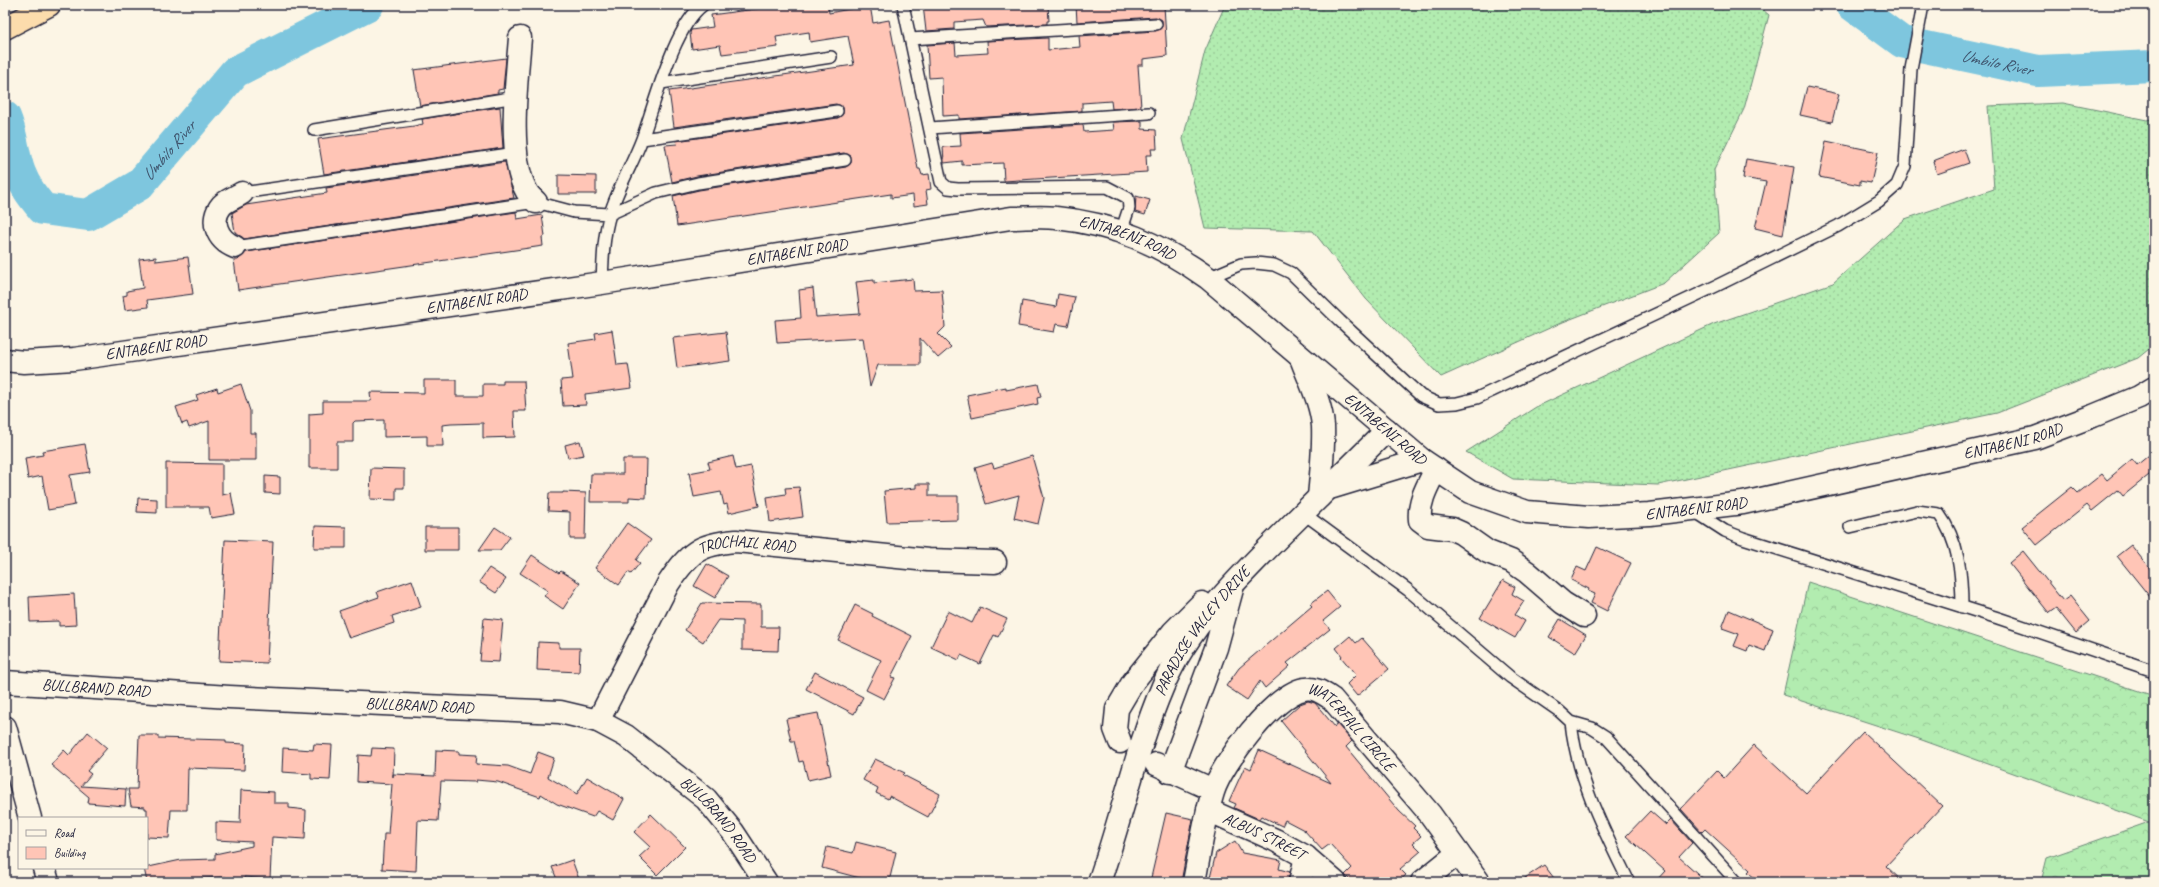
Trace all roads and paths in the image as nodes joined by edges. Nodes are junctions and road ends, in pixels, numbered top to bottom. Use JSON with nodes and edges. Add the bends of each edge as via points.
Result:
{"nodes":[{"id":1,"x":49,"y":5,"type":"edge"},
{"id":2,"x":703,"y":5,"type":"edge"},
{"id":3,"x":903,"y":5,"type":"edge"},
{"id":4,"x":1922,"y":6,"type":"edge"},
{"id":5,"x":1156,"y":24,"type":"dead end"},
{"id":6,"x":5,"y":28,"type":"edge"},
{"id":7,"x":520,"y":38,"type":"dead end"},
{"id":8,"x":910,"y":39,"type":"junction"},
{"id":9,"x":831,"y":57,"type":"dead end"},
{"id":10,"x":661,"y":83,"type":"junction"},
{"id":11,"x":516,"y":97,"type":"junction"},
{"id":12,"x":837,"y":111,"type":"dead end"},
{"id":13,"x":1149,"y":113,"type":"dead end"},
{"id":14,"x":930,"y":128,"type":"junction"},
{"id":15,"x":314,"y":130,"type":"dead end"},
{"id":16,"x":642,"y":138,"type":"junction"},
{"id":17,"x":516,"y":153,"type":"junction"},
{"id":18,"x":845,"y":160,"type":"dead end"},
{"id":19,"x":242,"y":193,"type":"joint"},
{"id":20,"x":536,"y":202,"type":"junction"},
{"id":21,"x":610,"y":214,"type":"junction"},
{"id":22,"x":1121,"y":232,"type":"junction"},
{"id":23,"x":235,"y":248,"type":"joint"},
{"id":24,"x":1208,"y":278,"type":"junction"},
{"id":25,"x":602,"y":283,"type":"junction"},
{"id":26,"x":1301,"y":357,"type":"junction"},
{"id":27,"x":5,"y":360,"type":"edge"},
{"id":28,"x":2154,"y":388,"type":"edge"},
{"id":29,"x":1387,"y":430,"type":"junction"},
{"id":30,"x":1429,"y":465,"type":"junction"},
{"id":31,"x":1323,"y":493,"type":"junction"},
{"id":32,"x":1692,"y":509,"type":"junction"},
{"id":33,"x":1303,"y":513,"type":"junction"},
{"id":34,"x":1850,"y":527,"type":"dead end"},
{"id":35,"x":995,"y":562,"type":"dead end"},
{"id":36,"x":1234,"y":582,"type":"junction"},
{"id":37,"x":1962,"y":607,"type":"junction"},
{"id":38,"x":1584,"y":616,"type":"dead end"},
{"id":39,"x":2154,"y":671,"type":"edge"},
{"id":40,"x":5,"y":682,"type":"edge"},
{"id":41,"x":598,"y":721,"type":"junction"},
{"id":42,"x":1571,"y":722,"type":"junction"},
{"id":43,"x":5,"y":727,"type":"edge"},
{"id":44,"x":1120,"y":742,"type":"dead end"},
{"id":45,"x":1211,"y":800,"type":"junction"},
{"id":46,"x":30,"y":817,"type":"edge"},
{"id":47,"x":1458,"y":853,"type":"junction"},
{"id":48,"x":1306,"y":857,"type":"junction"},
{"id":49,"x":44,"y":869,"type":"edge"},
{"id":50,"x":48,"y":882,"type":"edge"},
{"id":51,"x":766,"y":882,"type":"edge"},
{"id":52,"x":1099,"y":882,"type":"edge"},
{"id":53,"x":1194,"y":882,"type":"edge"},
{"id":54,"x":1300,"y":882,"type":"edge"},
{"id":55,"x":1335,"y":882,"type":"edge"},
{"id":56,"x":1422,"y":882,"type":"edge"},
{"id":57,"x":1479,"y":882,"type":"edge"},
{"id":58,"x":1629,"y":882,"type":"edge"},
{"id":59,"x":1737,"y":882,"type":"edge"}],
"edges":[{"from":1,"to":6,"type":"highway"},
{"from":2,"to":10,"type":"lane","via":[[694,11],[684,26]]},
{"from":3,"to":8,"type":"lane"},
{"from":4,"to":24,"type":"lane","via":[[1911,69],[1905,166],[1897,184],[1879,202],[1838,226],[1477,398],[1438,404],[1421,396],[1292,273],[1274,265],[1256,263],[1241,264]]},
{"from":5,"to":8,"type":"lane"},
{"from":7,"to":11,"type":"street"},
{"from":8,"to":14,"type":"lane"},
{"from":9,"to":10,"type":"lane"},
{"from":10,"to":16,"type":"lane"},
{"from":11,"to":15,"type":"lane"},
{"from":11,"to":17,"type":"street"},
{"from":12,"to":16,"type":"lane"},
{"from":13,"to":14,"type":"lane"},
{"from":14,"to":22,"type":"lane","via":[[938,172],[941,182],[948,188],[1107,187],[1128,198],[1129,208]]},
{"from":16,"to":21,"type":"lane"},
{"from":17,"to":19,"type":"lane"},
{"from":17,"to":20,"type":"street","via":[[526,190]]},
{"from":18,"to":21,"type":"lane","via":[[698,183],[656,193]]},
{"from":19,"to":23,"type":"street","via":[[223,203],[215,215],[215,226],[220,235],[227,244]]},
{"from":20,"to":21,"type":"lane","via":[[574,212]]},
{"from":20,"to":23,"type":"lane"},
{"from":21,"to":25,"type":"lane","via":[[603,247]]},
{"from":22,"to":24,"type":"street","name":"ENTABENI ROAD","via":[[1150,242]]},
{"from":22,"to":25,"type":"street","name":"ENTABENI ROAD","via":[[1055,218],[1010,218]]},
{"from":24,"to":26,"type":"street","name":"ENTABENI ROAD"},
{"from":25,"to":27,"type":"street","name":"ENTABENI ROAD","via":[[74,359],[24,362]]},
{"from":26,"to":29,"type":"street","name":"ENTABENI ROAD"},
{"from":26,"to":31,"type":"street","via":[[1317,400],[1322,426]]},
{"from":28,"to":32,"type":"street","name":"ENTABENI ROAD","via":[[2139,397],[2035,438],[1743,503]]},
{"from":29,"to":30,"type":"street","name":"ENTABENI ROAD"},
{"from":29,"to":31,"type":"street","name":"PARADISE VALLEY DRIVE"},
{"from":30,"to":31,"type":"street","via":[[1344,482]]},
{"from":30,"to":32,"type":"street","name":"ENTABENI ROAD","via":[[1470,492],[1527,512],[1589,517]]},
{"from":30,"to":38,"type":"street","via":[[1419,512],[1420,520],[1428,526],[1452,529],[1461,533],[1488,552],[1511,561],[1563,603]]},
{"from":31,"to":33,"type":"street","name":"PARADISE VALLEY DRIVE"},
{"from":32,"to":37,"type":"lane","via":[[1725,531],[1742,538]]},
{"from":33,"to":36,"type":"street","name":"PARADISE VALLEY DRIVE"},
{"from":33,"to":42,"type":"lane","via":[[1408,590],[1510,677]]},
{"from":34,"to":37,"type":"lane","via":[[1916,511],[1938,514],[1945,522],[1960,567]]},
{"from":35,"to":41,"type":"street","name":"TROCHAIL ROAD","via":[[928,560],[736,541],[716,542],[699,549],[682,564],[668,584]]},
{"from":36,"to":44,"type":"street","via":[[1208,597],[1178,627],[1133,682],[1118,709],[1115,729]]},
{"from":36,"to":45,"type":"street","via":[[1216,648],[1163,768]]},
{"from":36,"to":52,"type":"street","name":"PARADISE VALLEY DRIVE","via":[[1201,621],[1163,686],[1137,758]]},
{"from":37,"to":39,"type":"lane"},
{"from":40,"to":41,"type":"street","name":"BULLBRAND ROAD","via":[[221,696],[553,712]]},
{"from":41,"to":51,"type":"street","name":"BULLBRAND ROAD","via":[[626,736],[706,799],[734,832]]},
{"from":42,"to":58,"type":"lane","via":[[1573,741],[1590,795]]},
{"from":42,"to":59,"type":"lane","via":[[1592,728],[1606,737]]},
{"from":43,"to":46,"type":"street"},
{"from":45,"to":47,"type":"street","name":"WATERFALL CIRCLE","via":[[1235,752],[1267,713],[1289,694],[1305,689],[1318,690],[1332,699],[1430,814]]},
{"from":45,"to":48,"type":"street","name":"ALBUS STREET"},
{"from":45,"to":53,"type":"street","name":"WATERFALL CIRCLE"},
{"from":47,"to":56,"type":"street"},
{"from":47,"to":57,"type":"street","name":"WATERFALL CIRCLE"},
{"from":48,"to":54,"type":"street"},
{"from":48,"to":55,"type":"street","name":"ALBUS STREET"},
{"from":49,"to":50,"type":"street"}]}
